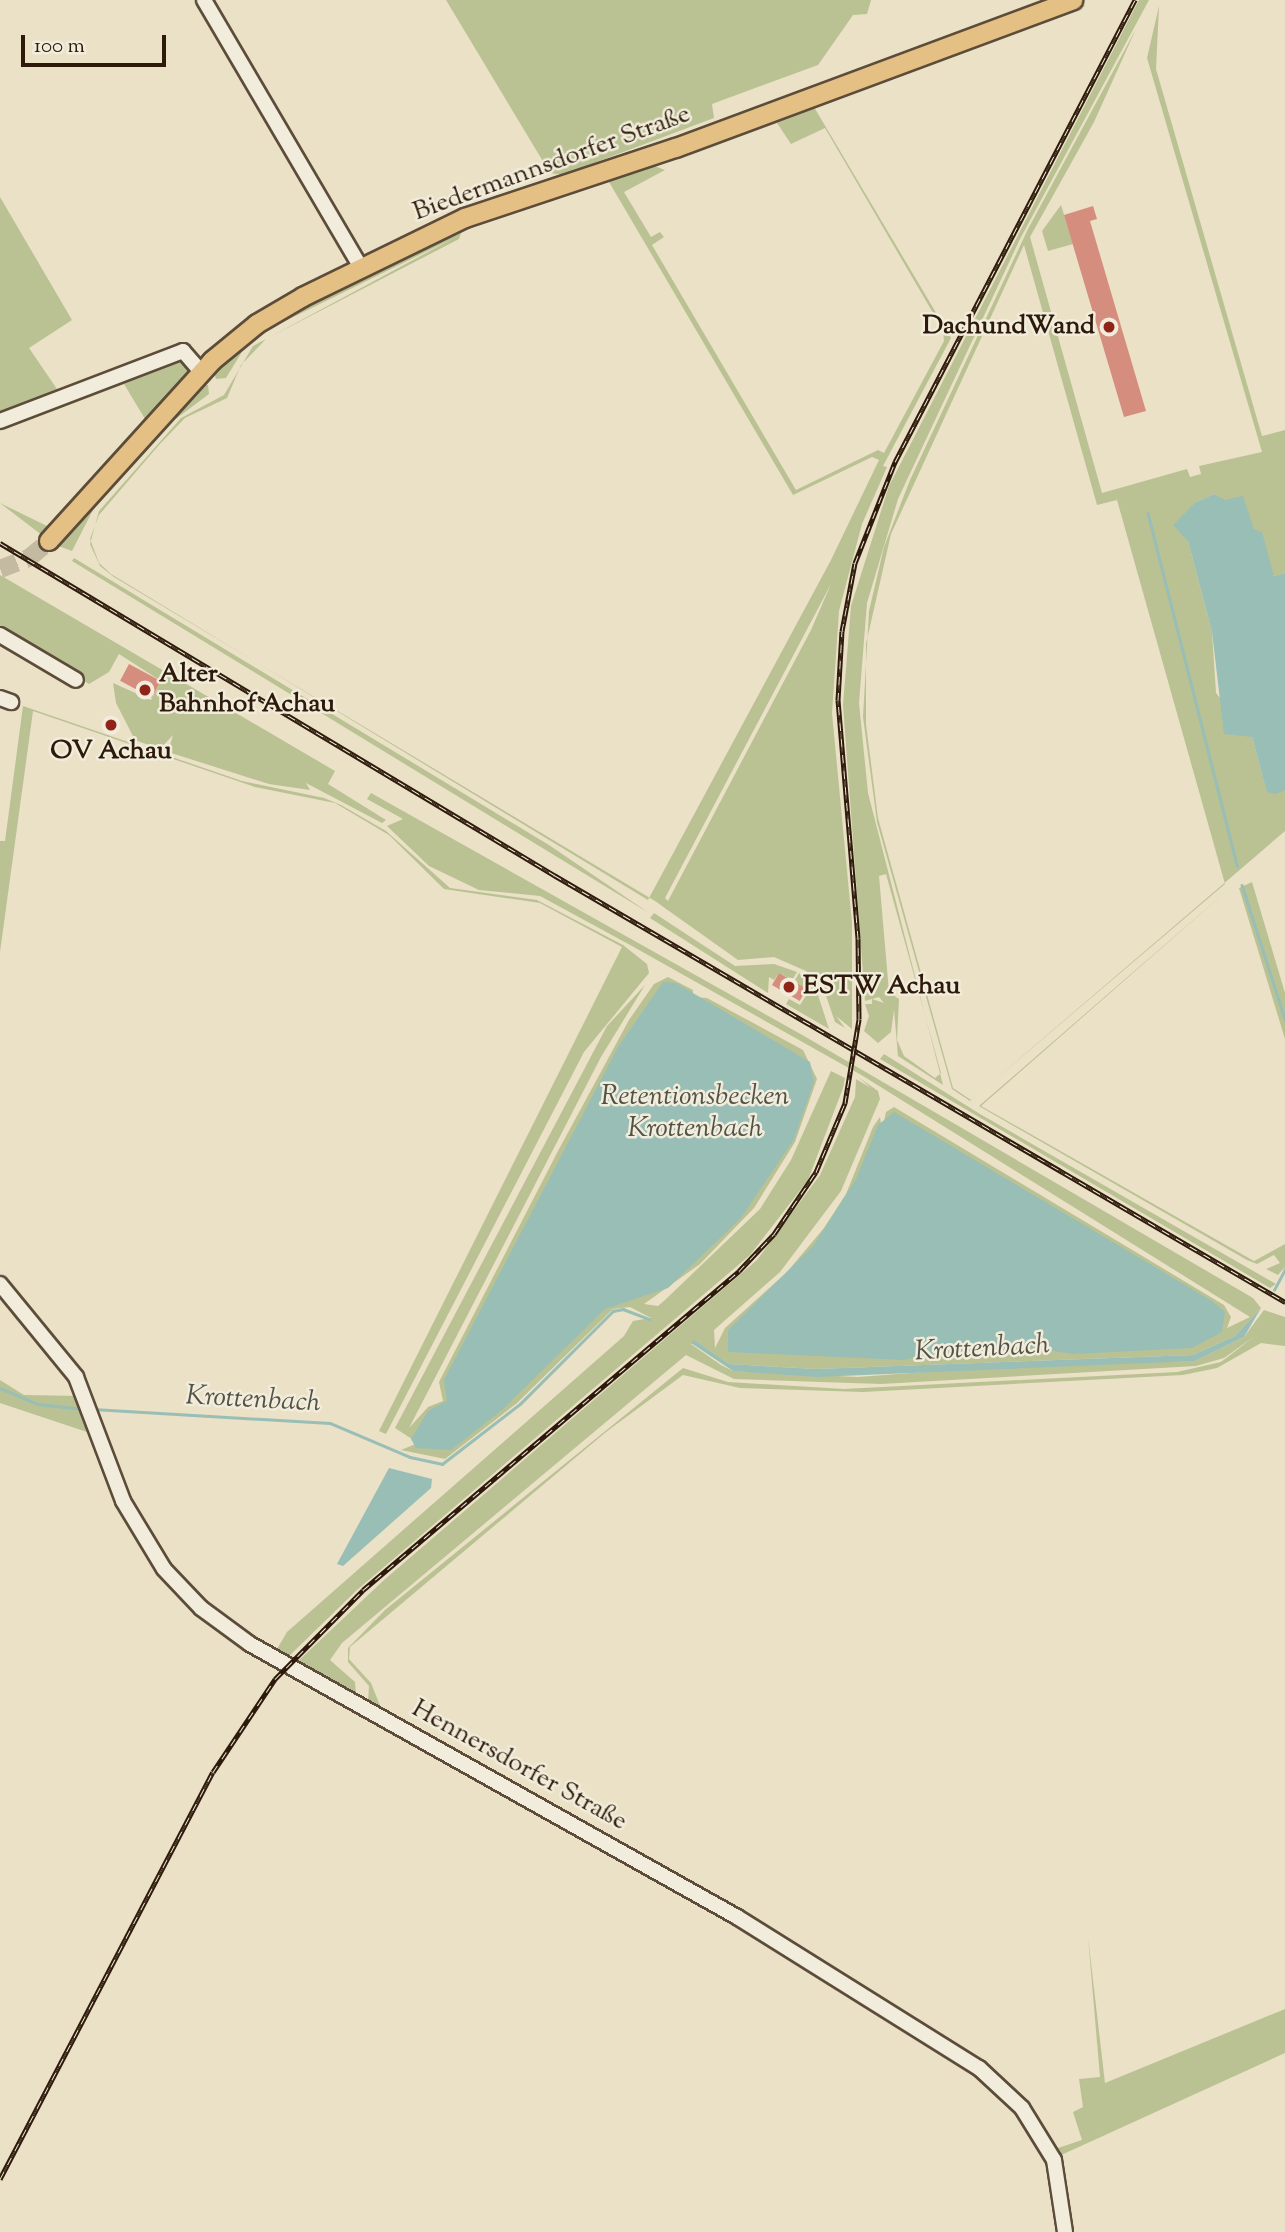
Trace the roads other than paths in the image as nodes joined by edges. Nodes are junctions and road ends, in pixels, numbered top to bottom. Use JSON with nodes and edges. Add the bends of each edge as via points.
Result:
{"nodes":[{"id":1,"x":204,"y":0,"type":"edge"},
{"id":2,"x":1073,"y":0,"type":"edge"},
{"id":3,"x":361,"y":268,"type":"junction"},
{"id":4,"x":201,"y":372,"type":"junction"},
{"id":5,"x":0,"y":421,"type":"edge"},
{"id":6,"x":50,"y":541,"type":"tunnel mouth"},
{"id":7,"x":0,"y":635,"type":"edge"},
{"id":8,"x":76,"y":680,"type":"dead end"},
{"id":9,"x":0,"y":1284,"type":"edge"},
{"id":10,"x":1065,"y":2232,"type":"edge"}],
"edges":[{"from":1,"to":3,"type":"street"},
{"from":2,"to":3,"type":"main road","name":"Biedermannsdorfer Straße","via":[[665,152],[465,218]]},
{"from":3,"to":4,"type":"main road","name":"Biedermannsdorfer Straße","via":[[264,319]]},
{"from":4,"to":5,"type":"street","via":[[183,351]]},
{"from":4,"to":6,"type":"main road","name":"Biedermannsdorfer Straße"},
{"from":7,"to":8,"type":"street"},
{"from":9,"to":10,"type":"street","name":"Hennersdorfer Straße","via":[[62,1355],[86,1401],[123,1501],[164,1569],[201,1608],[250,1644],[737,1917],[979,2068],[1022,2108],[1054,2160]]}]}
